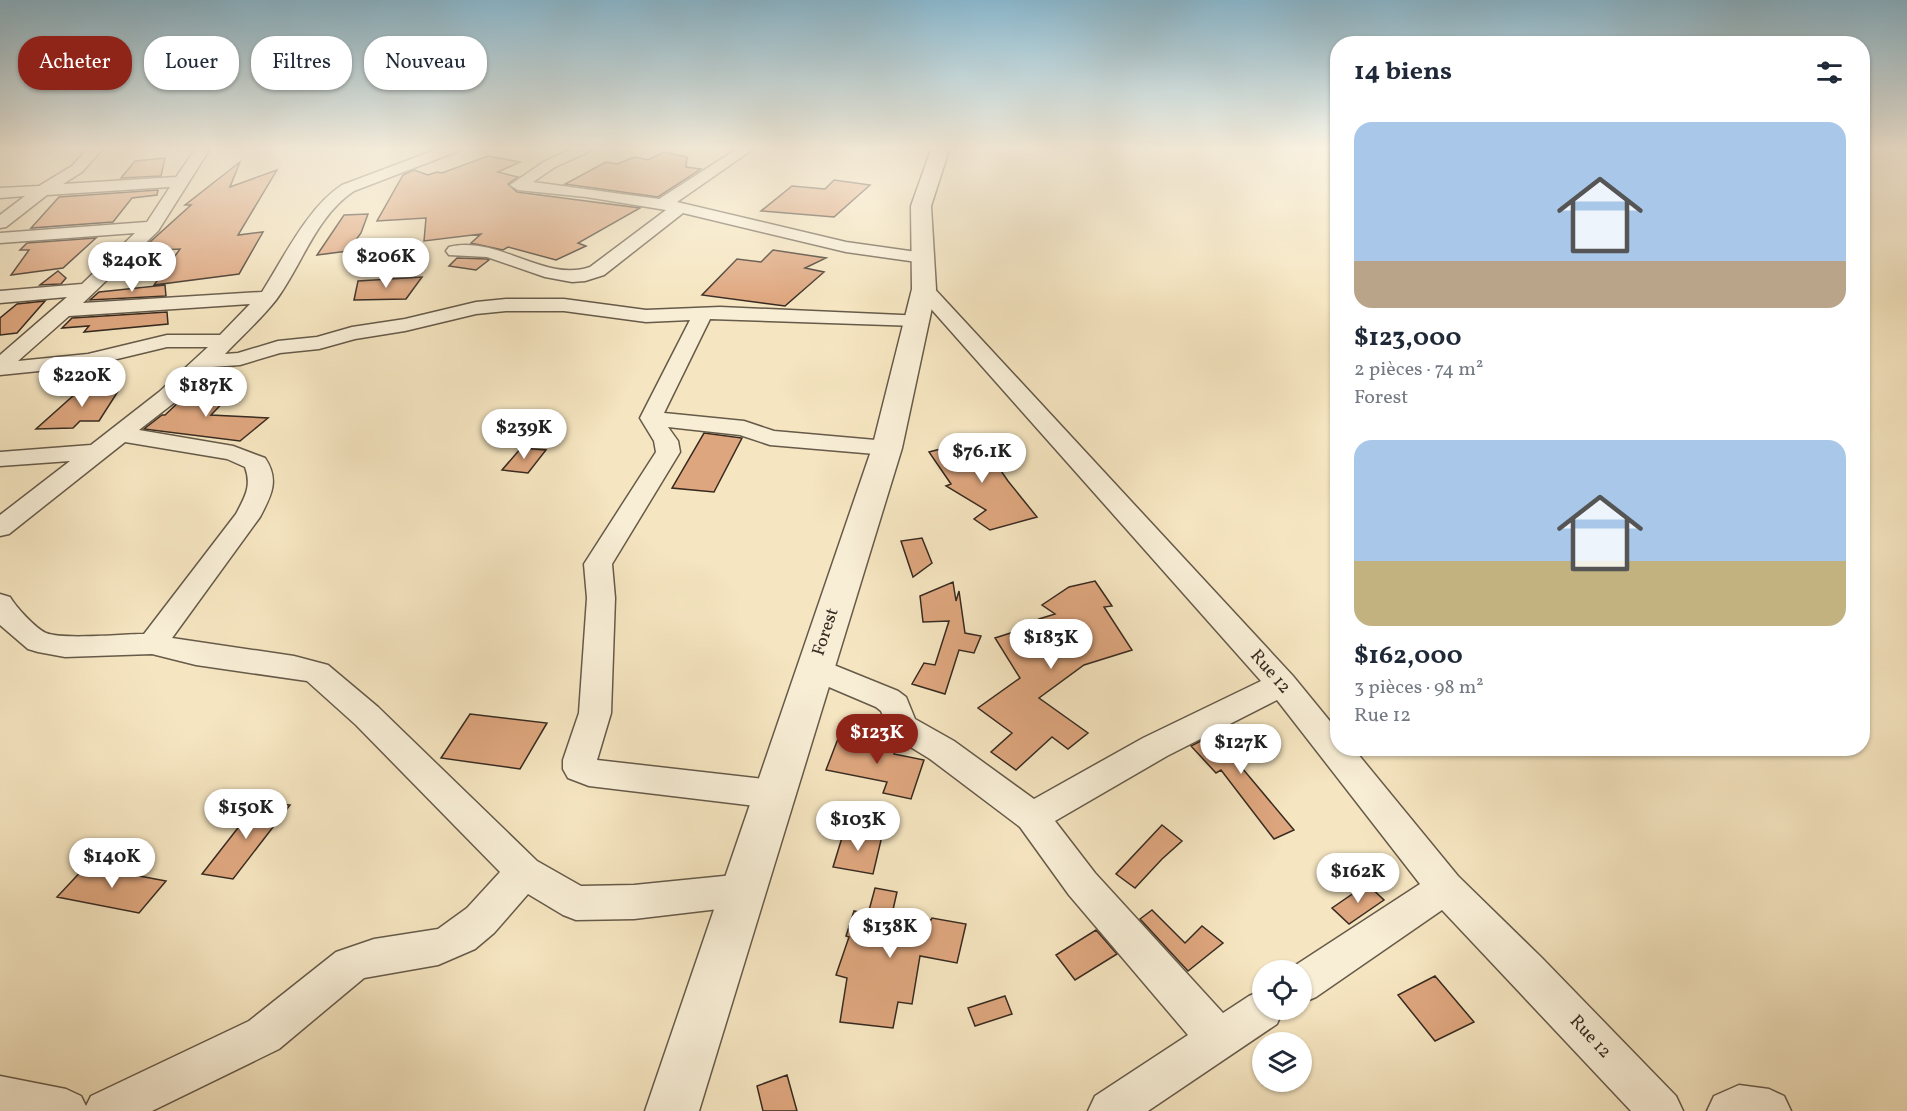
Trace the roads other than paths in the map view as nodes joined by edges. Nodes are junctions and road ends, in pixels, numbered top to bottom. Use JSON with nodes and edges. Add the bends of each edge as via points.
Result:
{"nodes":[{"id":1,"x":31,"y":199,"type":"edge"},
{"id":2,"x":172,"y":199,"type":"edge"},
{"id":3,"x":334,"y":199,"type":"edge"},
{"id":4,"x":631,"y":199,"type":"edge"},
{"id":5,"x":679,"y":199,"type":"edge"},
{"id":6,"x":923,"y":199,"type":"edge"},
{"id":7,"x":671,"y":205,"type":"junction"},
{"id":8,"x":0,"y":222,"type":"edge"},
{"id":9,"x":152,"y":226,"type":"junction"},
{"id":10,"x":0,"y":238,"type":"edge"},
{"id":11,"x":455,"y":251,"type":"dead end"},
{"id":12,"x":547,"y":271,"type":"junction"},
{"id":13,"x":87,"y":288,"type":"junction"},
{"id":14,"x":922,"y":289,"type":"junction"},
{"id":15,"x":0,"y":297,"type":"edge"},
{"id":16,"x":268,"y":297,"type":"junction"},
{"id":17,"x":564,"y":305,"type":"junction"},
{"id":18,"x":63,"y":310,"type":"junction"},
{"id":19,"x":703,"y":314,"type":"junction"},
{"id":20,"x":224,"y":341,"type":"junction"},
{"id":21,"x":206,"y":361,"type":"junction"},
{"id":22,"x":0,"y":367,"type":"edge"},
{"id":23,"x":651,"y":418,"type":"junction"},
{"id":24,"x":120,"y":434,"type":"junction"},
{"id":25,"x":886,"y":448,"type":"junction"},
{"id":26,"x":95,"y":452,"type":"junction"},
{"id":27,"x":0,"y":459,"type":"edge"},
{"id":28,"x":0,"y":528,"type":"edge"},
{"id":29,"x":0,"y":604,"type":"edge"},
{"id":30,"x":152,"y":644,"type":"junction"},
{"id":31,"x":814,"y":668,"type":"junction"},
{"id":32,"x":1282,"y":684,"type":"junction"},
{"id":33,"x":1330,"y":744,"type":"edge"},
{"id":34,"x":1340,"y":756,"type":"edge"},
{"id":35,"x":773,"y":794,"type":"junction"},
{"id":36,"x":1032,"y":817,"type":"junction"},
{"id":37,"x":524,"y":872,"type":"junction"},
{"id":38,"x":1445,"y":888,"type":"junction"},
{"id":39,"x":744,"y":890,"type":"junction"},
{"id":40,"x":1312,"y":977,"type":"edge"},
{"id":41,"x":1252,"y":1017,"type":"edge"},
{"id":42,"x":1219,"y":1039,"type":"junction"},
{"id":43,"x":0,"y":1098,"type":"edge"},
{"id":44,"x":66,"y":1111,"type":"edge"},
{"id":45,"x":105,"y":1111,"type":"edge"},
{"id":46,"x":672,"y":1111,"type":"edge"},
{"id":47,"x":1110,"y":1111,"type":"edge"},
{"id":48,"x":1661,"y":1111,"type":"edge"},
{"id":49,"x":1729,"y":1111,"type":"edge"},
{"id":50,"x":1769,"y":1111,"type":"edge"}],
"edges":[{"from":1,"to":8,"type":"street"},
{"from":2,"to":9,"type":"street"},
{"from":3,"to":16,"type":"street"},
{"from":4,"to":7,"type":"street"},
{"from":5,"to":7,"type":"street"},
{"from":6,"to":14,"type":"street","name":"Forest"},
{"from":7,"to":12,"type":"street","via":[[591,274],[573,277]]},
{"from":7,"to":14,"type":"street","via":[[846,247]]},
{"from":9,"to":10,"type":"street"},
{"from":9,"to":13,"type":"street"},
{"from":11,"to":12,"type":"street","via":[[491,252]]},
{"from":12,"to":17,"type":"street","via":[[551,292]]},
{"from":13,"to":15,"type":"street"},
{"from":13,"to":18,"type":"street"},
{"from":14,"to":19,"type":"street"},
{"from":14,"to":25,"type":"street","name":"Forest"},
{"from":14,"to":32,"type":"street","name":"Rue 12"},
{"from":16,"to":18,"type":"street"},
{"from":16,"to":20,"type":"street"},
{"from":17,"to":19,"type":"street","via":[[635,315]]},
{"from":17,"to":21,"type":"street","via":[[476,308],[352,333],[319,344],[278,347],[240,359]]},
{"from":18,"to":22,"type":"street"},
{"from":19,"to":23,"type":"street"},
{"from":20,"to":21,"type":"street"},
{"from":20,"to":22,"type":"street","via":[[167,341],[88,360]]},
{"from":21,"to":24,"type":"street"},
{"from":23,"to":25,"type":"street","via":[[744,428],[770,438]]},
{"from":23,"to":35,"type":"street","via":[[668,445],[668,452],[598,564],[601,598],[595,713],[580,769]]},
{"from":24,"to":26,"type":"street"},
{"from":24,"to":30,"type":"street","via":[[233,453],[256,463],[262,479],[259,495],[247,517]]},
{"from":25,"to":31,"type":"street","name":"Forest"},
{"from":26,"to":27,"type":"street"},
{"from":26,"to":28,"type":"street"},
{"from":29,"to":30,"type":"street","via":[[38,642],[65,646]]},
{"from":30,"to":37,"type":"street","via":[[317,673],[338,687]]},
{"from":31,"to":35,"type":"street","name":"Forest"},
{"from":31,"to":36,"type":"street","via":[[887,699],[895,705],[902,726],[942,750]]},
{"from":32,"to":33,"type":"street","name":"Rue 12"},
{"from":32,"to":36,"type":"street","via":[[1155,747]]},
{"from":34,"to":38,"type":"street","name":"Rue 12"},
{"from":35,"to":39,"type":"street","name":"Forest"},
{"from":36,"to":42,"type":"street","via":[[1082,884]]},
{"from":37,"to":39,"type":"street","via":[[576,903],[634,902]]},
{"from":37,"to":45,"type":"street","via":[[486,913],[449,943],[366,957],[350,965],[264,1035]]},
{"from":38,"to":40,"type":"street"},
{"from":38,"to":48,"type":"street","name":"Rue 12"},
{"from":39,"to":46,"type":"street","name":"Forest"},
{"from":41,"to":42,"type":"street"},
{"from":42,"to":47,"type":"street"},
{"from":43,"to":44,"type":"street"},
{"from":49,"to":50,"type":"street","via":[[1748,1106]]}]}
